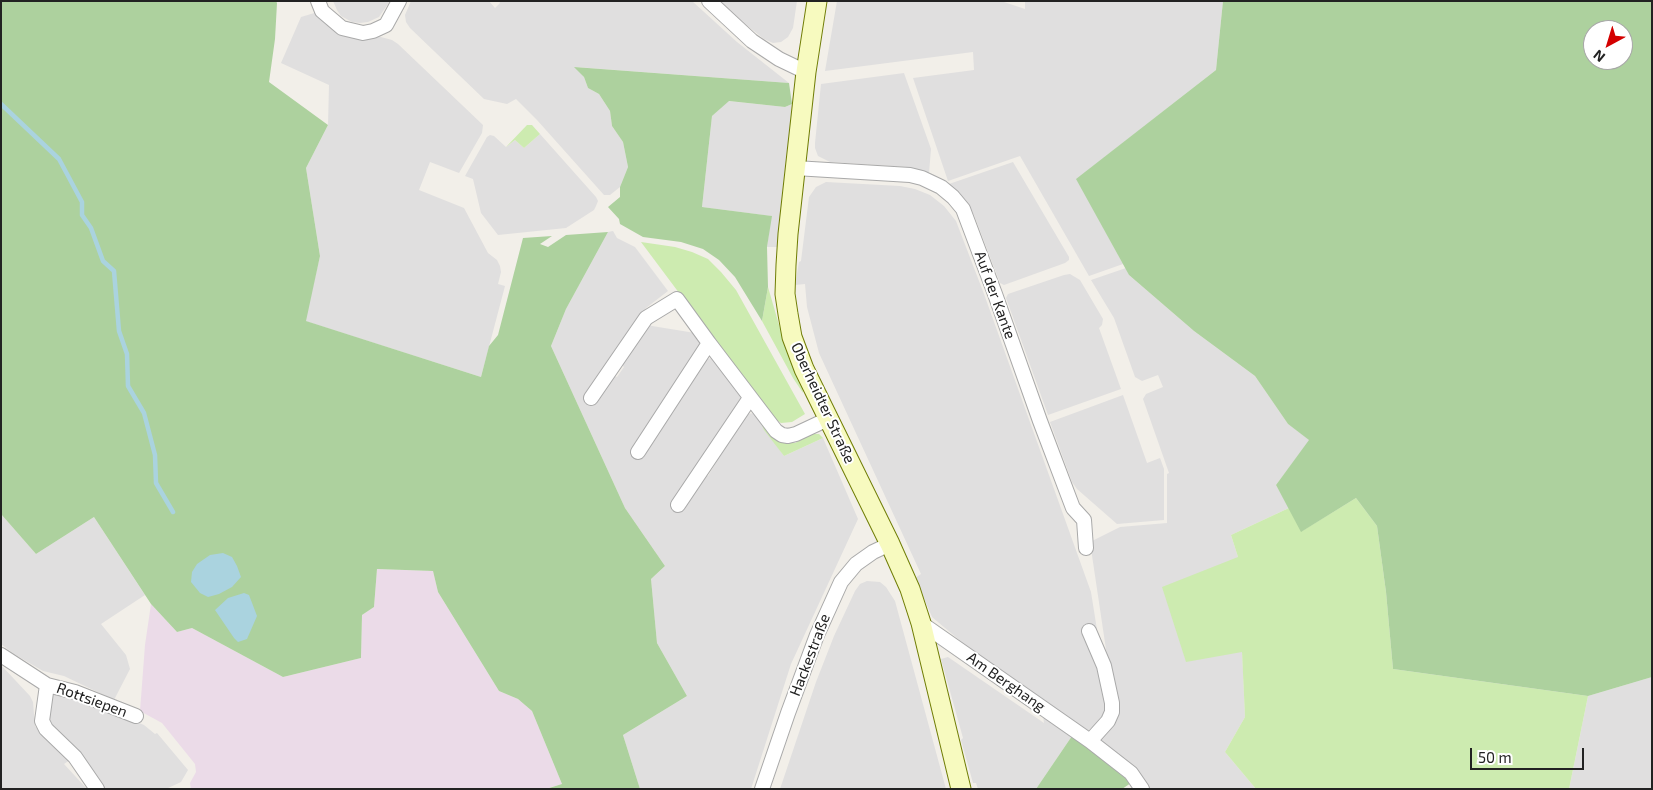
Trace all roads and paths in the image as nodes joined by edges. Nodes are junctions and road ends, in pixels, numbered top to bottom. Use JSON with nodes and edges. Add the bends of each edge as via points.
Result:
{"nodes":[{"id":1,"x":318,"y":1,"type":"edge"},
{"id":2,"x":399,"y":1,"type":"edge"},
{"id":3,"x":709,"y":1,"type":"edge"},
{"id":4,"x":817,"y":1,"type":"edge"},
{"id":5,"x":806,"y":72,"type":"junction"},
{"id":6,"x":795,"y":168,"type":"junction"},
{"id":7,"x":709,"y":343,"type":"junction"},
{"id":8,"x":591,"y":398,"type":"dead end"},
{"id":9,"x":750,"y":398,"type":"junction"},
{"id":10,"x":828,"y":419,"type":"junction"},
{"id":11,"x":638,"y":452,"type":"dead end"},
{"id":12,"x":678,"y":505,"type":"dead end"},
{"id":13,"x":890,"y":544,"type":"junction"},
{"id":14,"x":1086,"y":548,"type":"dead end"},
{"id":15,"x":921,"y":623,"type":"junction"},
{"id":16,"x":1089,"y":631,"type":"dead end"},
{"id":17,"x":1,"y":655,"type":"edge"},
{"id":18,"x":47,"y":685,"type":"junction"},
{"id":19,"x":136,"y":716,"type":"dead end"},
{"id":20,"x":1090,"y":741,"type":"junction"},
{"id":21,"x":98,"y":789,"type":"edge"},
{"id":22,"x":762,"y":789,"type":"edge"},
{"id":23,"x":961,"y":789,"type":"edge"},
{"id":24,"x":1142,"y":789,"type":"edge"}],
"edges":[{"from":1,"to":2,"type":"street","via":[[322,11],[342,28],[362,33],[386,24]]},
{"from":3,"to":5,"type":"street","via":[[752,42]]},
{"from":4,"to":5,"type":"street","name":"Oberheidter Straße"},
{"from":5,"to":6,"type":"street","name":"Oberheidter Straße"},
{"from":6,"to":10,"type":"street","name":"Oberheidter Straße","via":[[786,265],[788,314],[792,337],[804,369]]},
{"from":6,"to":14,"type":"street","name":"Auf der Kante","via":[[910,175],[941,187],[963,209],[1073,508],[1084,520]]},
{"from":7,"to":8,"type":"street","via":[[677,299],[646,318]]},
{"from":7,"to":9,"type":"street"},
{"from":7,"to":11,"type":"street"},
{"from":9,"to":10,"type":"street","via":[[776,431],[788,436]]},
{"from":9,"to":12,"type":"street"},
{"from":10,"to":13,"type":"street","name":"Oberheidter Straße"},
{"from":13,"to":15,"type":"street","name":"Oberheidter Straße"},
{"from":13,"to":22,"type":"street","name":"Hackestraße","via":[[856,564],[841,582],[817,635]]},
{"from":15,"to":20,"type":"street","name":"Am Berghang"},
{"from":15,"to":23,"type":"street","name":"Oberheidter Straße"},
{"from":16,"to":20,"type":"street","via":[[1104,666],[1112,703],[1108,721]]},
{"from":17,"to":18,"type":"street","name":"Rottsiepen"},
{"from":18,"to":19,"type":"street","name":"Rottsiepen","via":[[76,692]]},
{"from":18,"to":21,"type":"street","via":[[42,721],[46,730],[75,757]]},
{"from":20,"to":24,"type":"street","name":"Am Berghang","via":[[1131,773]]}]}
